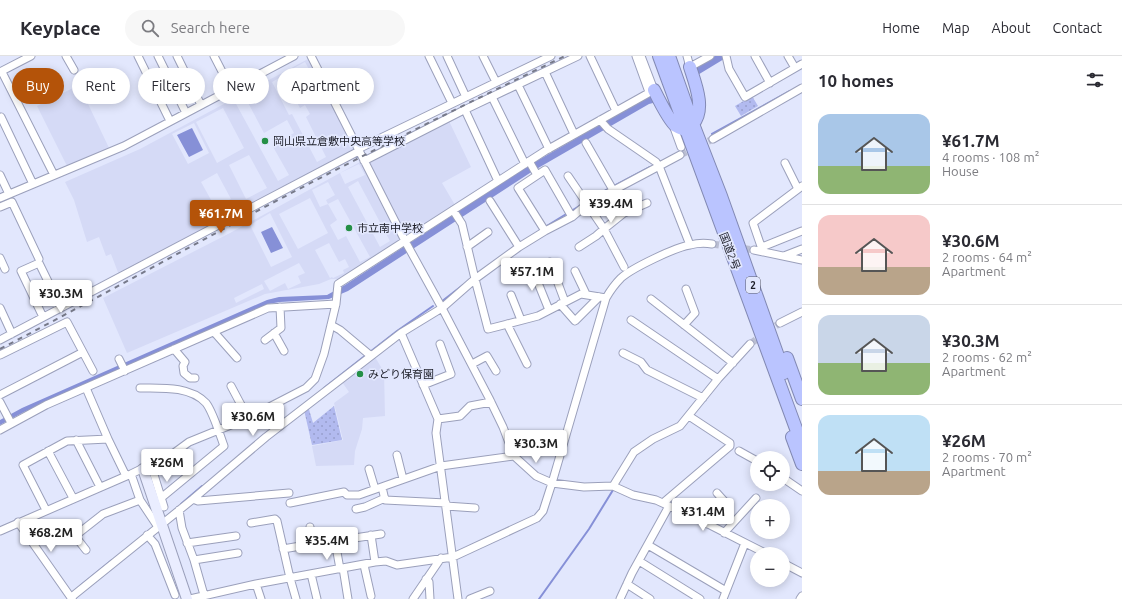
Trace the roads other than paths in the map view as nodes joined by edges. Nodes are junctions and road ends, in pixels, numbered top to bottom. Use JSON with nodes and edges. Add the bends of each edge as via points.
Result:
{"nodes":[{"id":1,"x":31,"y":56,"type":"edge"},
{"id":2,"x":66,"y":56,"type":"edge"},
{"id":3,"x":138,"y":56,"type":"edge"},
{"id":4,"x":158,"y":56,"type":"edge"},
{"id":5,"x":177,"y":56,"type":"edge"},
{"id":6,"x":214,"y":56,"type":"edge"},
{"id":7,"x":294,"y":56,"type":"edge"},
{"id":8,"x":311,"y":56,"type":"edge"},
{"id":9,"x":429,"y":56,"type":"edge"},
{"id":10,"x":447,"y":56,"type":"edge"},
{"id":11,"x":483,"y":56,"type":"edge"},
{"id":12,"x":551,"y":56,"type":"edge"},
{"id":13,"x":578,"y":56,"type":"edge"},
{"id":14,"x":590,"y":56,"type":"edge"},
{"id":15,"x":643,"y":56,"type":"edge"},
{"id":16,"x":659,"y":56,"type":"edge"},
{"id":17,"x":669,"y":56,"type":"edge"},
{"id":18,"x":709,"y":56,"type":"edge"},
{"id":19,"x":755,"y":56,"type":"edge"},
{"id":20,"x":788,"y":56,"type":"edge"},
{"id":21,"x":727,"y":57,"type":"edge"},
{"id":22,"x":688,"y":62,"type":"edge"},
{"id":23,"x":799,"y":66,"type":"edge"},
{"id":24,"x":73,"y":68,"type":"edge"},
{"id":25,"x":220,"y":68,"type":"edge"},
{"id":26,"x":269,"y":69,"type":"edge"},
{"id":27,"x":545,"y":72,"type":"junction"},
{"id":28,"x":2,"y":73,"type":"edge"},
{"id":29,"x":496,"y":82,"type":"junction"},
{"id":30,"x":770,"y":83,"type":"junction"},
{"id":31,"x":518,"y":84,"type":"junction"},
{"id":32,"x":801,"y":90,"type":"edge"},
{"id":33,"x":652,"y":91,"type":"junction"},
{"id":34,"x":466,"y":97,"type":"junction"},
{"id":35,"x":492,"y":97,"type":"junction"},
{"id":36,"x":213,"y":99,"type":"edge"},
{"id":37,"x":452,"y":103,"type":"junction"},
{"id":38,"x":201,"y":105,"type":"junction"},
{"id":39,"x":676,"y":105,"type":"junction"},
{"id":40,"x":465,"y":110,"type":"junction"},
{"id":41,"x":616,"y":111,"type":"junction"},
{"id":42,"x":186,"y":113,"type":"junction"},
{"id":43,"x":1,"y":117,"type":"edge"},
{"id":44,"x":170,"y":121,"type":"junction"},
{"id":45,"x":600,"y":121,"type":"junction"},
{"id":46,"x":673,"y":123,"type":"junction"},
{"id":47,"x":689,"y":127,"type":"junction"},
{"id":48,"x":574,"y":134,"type":"junction"},
{"id":49,"x":713,"y":139,"type":"tunnel mouth"},
{"id":50,"x":586,"y":142,"type":"dead end"},
{"id":51,"x":549,"y":149,"type":"junction"},
{"id":52,"x":358,"y":150,"type":"junction"},
{"id":53,"x":364,"y":160,"type":"junction"},
{"id":54,"x":528,"y":163,"type":"junction"},
{"id":55,"x":784,"y":163,"type":"dead end"},
{"id":56,"x":657,"y":164,"type":"junction"},
{"id":57,"x":536,"y":173,"type":"junction"},
{"id":58,"x":0,"y":175,"type":"edge"},
{"id":59,"x":54,"y":175,"type":"junction"},
{"id":60,"x":568,"y":176,"type":"dead end"},
{"id":61,"x":498,"y":181,"type":"junction"},
{"id":62,"x":32,"y":184,"type":"junction"},
{"id":63,"x":800,"y":187,"type":"edge"},
{"id":64,"x":611,"y":188,"type":"junction"},
{"id":65,"x":9,"y":194,"type":"junction"},
{"id":66,"x":721,"y":196,"type":"junction"},
{"id":67,"x":0,"y":198,"type":"edge"},
{"id":68,"x":490,"y":202,"type":"dead end"},
{"id":69,"x":647,"y":203,"type":"dead end"},
{"id":70,"x":586,"y":205,"type":"junction"},
{"id":71,"x":0,"y":207,"type":"edge"},
{"id":72,"x":456,"y":214,"type":"junction"},
{"id":73,"x":570,"y":214,"type":"junction"},
{"id":74,"x":544,"y":229,"type":"junction"},
{"id":75,"x":604,"y":229,"type":"junction"},
{"id":76,"x":802,"y":231,"type":"edge"},
{"id":77,"x":488,"y":232,"type":"dead end"},
{"id":78,"x":726,"y":240,"type":"junction"},
{"id":79,"x":405,"y":242,"type":"junction"},
{"id":80,"x":712,"y":244,"type":"tunnel mouth"},
{"id":81,"x":518,"y":245,"type":"junction"},
{"id":82,"x":690,"y":245,"type":"junction"},
{"id":83,"x":468,"y":247,"type":"junction"},
{"id":84,"x":579,"y":247,"type":"dead end"},
{"id":85,"x":802,"y":249,"type":"edge"},
{"id":86,"x":754,"y":250,"type":"tunnel mouth"},
{"id":87,"x":762,"y":250,"type":"junction"},
{"id":88,"x":784,"y":256,"type":"junction"},
{"id":89,"x":0,"y":258,"type":"edge"},
{"id":90,"x":39,"y":259,"type":"dead end"},
{"id":91,"x":802,"y":260,"type":"edge"},
{"id":92,"x":550,"y":262,"type":"dead end"},
{"id":93,"x":624,"y":267,"type":"dead end"},
{"id":94,"x":532,"y":268,"type":"dead end"},
{"id":95,"x":5,"y":269,"type":"dead end"},
{"id":96,"x":575,"y":271,"type":"dead end"},
{"id":97,"x":474,"y":277,"type":"junction"},
{"id":98,"x":686,"y":289,"type":"dead end"},
{"id":99,"x":586,"y":294,"type":"junction"},
{"id":100,"x":512,"y":296,"type":"dead end"},
{"id":101,"x":602,"y":297,"type":"junction"},
{"id":102,"x":651,"y":298,"type":"dead end"},
{"id":103,"x":337,"y":301,"type":"junction"},
{"id":104,"x":562,"y":303,"type":"junction"},
{"id":105,"x":280,"y":307,"type":"junction"},
{"id":106,"x":0,"y":308,"type":"edge"},
{"id":107,"x":60,"y":308,"type":"junction"},
{"id":108,"x":442,"y":308,"type":"junction"},
{"id":109,"x":549,"y":310,"type":"junction"},
{"id":110,"x":802,"y":312,"type":"edge"},
{"id":111,"x":43,"y":317,"type":"junction"},
{"id":112,"x":521,"y":320,"type":"junction"},
{"id":113,"x":631,"y":320,"type":"dead end"},
{"id":114,"x":780,"y":323,"type":"tunnel mouth"},
{"id":115,"x":507,"y":324,"type":"junction"},
{"id":116,"x":331,"y":325,"type":"junction"},
{"id":117,"x":684,"y":325,"type":"junction"},
{"id":118,"x":214,"y":332,"type":"junction"},
{"id":119,"x":274,"y":333,"type":"junction"},
{"id":120,"x":12,"y":334,"type":"junction"},
{"id":121,"x":401,"y":334,"type":"junction"},
{"id":122,"x":0,"y":340,"type":"edge"},
{"id":123,"x":265,"y":340,"type":"dead end"},
{"id":124,"x":440,"y":344,"type":"dead end"},
{"id":125,"x":750,"y":344,"type":"tunnel mouth"},
{"id":126,"x":174,"y":349,"type":"junction"},
{"id":127,"x":284,"y":351,"type":"dead end"},
{"id":128,"x":83,"y":352,"type":"junction"},
{"id":129,"x":623,"y":353,"type":"dead end"},
{"id":130,"x":370,"y":355,"type":"junction"},
{"id":131,"x":0,"y":356,"type":"edge"},
{"id":132,"x":237,"y":358,"type":"dead end"},
{"id":133,"x":120,"y":360,"type":"dead end"},
{"id":134,"x":732,"y":363,"type":"junction"},
{"id":135,"x":472,"y":364,"type":"junction"},
{"id":136,"x":527,"y":364,"type":"dead end"},
{"id":137,"x":124,"y":370,"type":"junction"},
{"id":138,"x":92,"y":371,"type":"dead end"},
{"id":139,"x":496,"y":371,"type":"dead end"},
{"id":140,"x":781,"y":376,"type":"junction"},
{"id":141,"x":194,"y":378,"type":"dead end"},
{"id":142,"x":718,"y":379,"type":"junction"},
{"id":143,"x":423,"y":385,"type":"junction"},
{"id":144,"x":231,"y":386,"type":"dead end"},
{"id":145,"x":86,"y":388,"type":"junction"},
{"id":146,"x":140,"y":388,"type":"dead end"},
{"id":147,"x":0,"y":395,"type":"edge"},
{"id":148,"x":703,"y":398,"type":"junction"},
{"id":149,"x":802,"y":399,"type":"edge"},
{"id":150,"x":0,"y":402,"type":"edge"},
{"id":151,"x":491,"y":402,"type":"junction"},
{"id":152,"x":691,"y":417,"type":"junction"},
{"id":153,"x":248,"y":418,"type":"junction"},
{"id":154,"x":438,"y":419,"type":"junction"},
{"id":155,"x":802,"y":421,"type":"edge"},
{"id":156,"x":11,"y":423,"type":"junction"},
{"id":157,"x":219,"y":429,"type":"junction"},
{"id":158,"x":0,"y":430,"type":"edge"},
{"id":159,"x":108,"y":439,"type":"junction"},
{"id":160,"x":76,"y":440,"type":"junction"},
{"id":161,"x":802,"y":445,"type":"edge"},
{"id":162,"x":48,"y":451,"type":"junction"},
{"id":163,"x":739,"y":451,"type":"dead end"},
{"id":164,"x":397,"y":455,"type":"dead end"},
{"id":165,"x":514,"y":456,"type":"junction"},
{"id":166,"x":750,"y":457,"type":"edge"},
{"id":167,"x":802,"y":464,"type":"edge"},
{"id":168,"x":441,"y":466,"type":"junction"},
{"id":169,"x":147,"y":467,"type":"junction"},
{"id":170,"x":370,"y":469,"type":"dead end"},
{"id":171,"x":129,"y":475,"type":"junction"},
{"id":172,"x":403,"y":479,"type":"junction"},
{"id":173,"x":552,"y":483,"type":"junction"},
{"id":174,"x":790,"y":483,"type":"edge"},
{"id":175,"x":613,"y":486,"type":"junction"},
{"id":176,"x":100,"y":487,"type":"junction"},
{"id":177,"x":378,"y":488,"type":"junction"},
{"id":178,"x":802,"y":491,"type":"edge"},
{"id":179,"x":289,"y":493,"type":"dead end"},
{"id":180,"x":717,"y":493,"type":"dead end"},
{"id":181,"x":73,"y":498,"type":"junction"},
{"id":182,"x":162,"y":498,"type":"junction"},
{"id":183,"x":385,"y":498,"type":"junction"},
{"id":184,"x":756,"y":498,"type":"dead end"},
{"id":185,"x":193,"y":499,"type":"junction"},
{"id":186,"x":140,"y":500,"type":"junction"},
{"id":187,"x":290,"y":503,"type":"dead end"},
{"id":188,"x":446,"y":504,"type":"junction"},
{"id":189,"x":164,"y":507,"type":"dead end"},
{"id":190,"x":667,"y":507,"type":"junction"},
{"id":191,"x":475,"y":508,"type":"dead end"},
{"id":192,"x":356,"y":509,"type":"dead end"},
{"id":193,"x":46,"y":510,"type":"junction"},
{"id":194,"x":179,"y":510,"type":"junction"},
{"id":195,"x":18,"y":522,"type":"junction"},
{"id":196,"x":160,"y":523,"type":"junction"},
{"id":197,"x":251,"y":523,"type":"dead end"},
{"id":198,"x":707,"y":524,"type":"junction"},
{"id":199,"x":310,"y":527,"type":"dead end"},
{"id":200,"x":0,"y":531,"type":"edge"},
{"id":201,"x":724,"y":533,"type":"junction"},
{"id":202,"x":381,"y":534,"type":"dead end"},
{"id":203,"x":148,"y":535,"type":"junction"},
{"id":204,"x":370,"y":535,"type":"junction"},
{"id":205,"x":236,"y":536,"type":"dead end"},
{"id":206,"x":188,"y":543,"type":"junction"},
{"id":207,"x":745,"y":543,"type":"junction"},
{"id":208,"x":648,"y":545,"type":"junction"},
{"id":209,"x":753,"y":547,"type":"edge"},
{"id":210,"x":283,"y":549,"type":"junction"},
{"id":211,"x":86,"y":550,"type":"dead end"},
{"id":212,"x":238,"y":553,"type":"dead end"},
{"id":213,"x":453,"y":557,"type":"junction"},
{"id":214,"x":441,"y":558,"type":"junction"},
{"id":215,"x":194,"y":560,"type":"junction"},
{"id":216,"x":639,"y":561,"type":"junction"},
{"id":217,"x":374,"y":562,"type":"junction"},
{"id":218,"x":364,"y":565,"type":"junction"},
{"id":219,"x":790,"y":567,"type":"edge"},
{"id":220,"x":341,"y":569,"type":"junction"},
{"id":221,"x":802,"y":573,"type":"edge"},
{"id":222,"x":311,"y":574,"type":"junction"},
{"id":223,"x":290,"y":578,"type":"junction"},
{"id":224,"x":426,"y":579,"type":"junction"},
{"id":225,"x":256,"y":584,"type":"junction"},
{"id":226,"x":627,"y":584,"type":"junction"},
{"id":227,"x":490,"y":591,"type":"dead end"},
{"id":228,"x":726,"y":591,"type":"junction"},
{"id":229,"x":175,"y":595,"type":"dead end"},
{"id":230,"x":204,"y":595,"type":"junction"},
{"id":231,"x":371,"y":596,"type":"dead end"},
{"id":232,"x":802,"y":596,"type":"edge"},
{"id":233,"x":71,"y":598,"type":"edge"},
{"id":234,"x":188,"y":599,"type":"edge"},
{"id":235,"x":261,"y":599,"type":"edge"},
{"id":236,"x":296,"y":599,"type":"edge"},
{"id":237,"x":317,"y":599,"type":"edge"},
{"id":238,"x":348,"y":599,"type":"edge"},
{"id":239,"x":413,"y":599,"type":"edge"},
{"id":240,"x":430,"y":599,"type":"edge"},
{"id":241,"x":458,"y":599,"type":"edge"},
{"id":242,"x":470,"y":599,"type":"edge"},
{"id":243,"x":620,"y":599,"type":"edge"},
{"id":244,"x":650,"y":599,"type":"edge"},
{"id":245,"x":700,"y":599,"type":"edge"},
{"id":246,"x":723,"y":599,"type":"edge"},
{"id":247,"x":800,"y":599,"type":"edge"}],
"edges":[{"from":1,"to":28,"type":"street"},
{"from":2,"to":24,"type":"street"},
{"from":3,"to":44,"type":"street"},
{"from":4,"to":42,"type":"street"},
{"from":5,"to":38,"type":"street"},
{"from":6,"to":25,"type":"street"},
{"from":7,"to":26,"type":"street"},
{"from":8,"to":52,"type":"street"},
{"from":9,"to":37,"type":"street"},
{"from":10,"to":34,"type":"street"},
{"from":11,"to":29,"type":"street"},
{"from":12,"to":29,"type":"street"},
{"from":13,"to":27,"type":"street"},
{"from":14,"to":41,"type":"street"},
{"from":15,"to":33,"type":"street"},
{"from":15,"to":39,"type":"highway"},
{"from":16,"to":39,"type":"highway","name":"国道2号","number":"2"},
{"from":17,"to":47,"type":"highway","name":"国道2号","number":"2"},
{"from":18,"to":22,"type":"street"},
{"from":19,"to":30,"type":"street"},
{"from":20,"to":23,"type":"street"},
{"from":21,"to":30,"type":"street","via":[[729,69],[745,97]]},
{"from":22,"to":47,"type":"highway","via":[[699,108],[698,117]]},
{"from":23,"to":30,"type":"street"},
{"from":27,"to":31,"type":"street"},
{"from":27,"to":48,"type":"street"},
{"from":28,"to":59,"type":"street"},
{"from":29,"to":34,"type":"street"},
{"from":31,"to":35,"type":"street"},
{"from":31,"to":51,"type":"street"},
{"from":32,"to":49,"type":"street"},
{"from":33,"to":41,"type":"street"},
{"from":33,"to":46,"type":"highway"},
{"from":34,"to":37,"type":"street"},
{"from":35,"to":40,"type":"street"},
{"from":35,"to":54,"type":"street"},
{"from":36,"to":38,"type":"street"},
{"from":37,"to":52,"type":"street"},
{"from":38,"to":42,"type":"street"},
{"from":39,"to":47,"type":"highway","name":"国道2号","number":"2"},
{"from":40,"to":53,"type":"street"},
{"from":40,"to":61,"type":"street"},
{"from":41,"to":45,"type":"street"},
{"from":42,"to":44,"type":"street"},
{"from":43,"to":62,"type":"street"},
{"from":44,"to":59,"type":"street","via":[[124,146]]},
{"from":45,"to":48,"type":"street"},
{"from":45,"to":56,"type":"street"},
{"from":46,"to":47,"type":"highway","via":[[676,126]]},
{"from":46,"to":56,"type":"street","via":[[680,151]]},
{"from":47,"to":66,"type":"highway","name":"国道2号","number":"2"},
{"from":47,"to":78,"type":"highway","name":"国道2号","number":"2"},
{"from":48,"to":51,"type":"street"},
{"from":50,"to":64,"type":"street"},
{"from":51,"to":54,"type":"street"},
{"from":52,"to":53,"type":"street"},
{"from":52,"to":107,"type":"street"},
{"from":53,"to":79,"type":"street"},
{"from":54,"to":57,"type":"street"},
{"from":54,"to":61,"type":"street"},
{"from":55,"to":63,"type":"street"},
{"from":56,"to":64,"type":"street"},
{"from":56,"to":82,"type":"street"},
{"from":57,"to":73,"type":"street","via":[[545,170]]},
{"from":57,"to":74,"type":"street","via":[[518,188]]},
{"from":58,"to":65,"type":"street"},
{"from":59,"to":62,"type":"street"},
{"from":60,"to":70,"type":"street"},
{"from":61,"to":72,"type":"street"},
{"from":62,"to":65,"type":"street"},
{"from":63,"to":87,"type":"street","via":[[753,224]]},
{"from":64,"to":70,"type":"street"},
{"from":65,"to":67,"type":"street"},
{"from":66,"to":140,"type":"highway","name":"国道2号","number":"2"},
{"from":66,"to":149,"type":"highway","via":[[754,266]]},
{"from":68,"to":81,"type":"street"},
{"from":69,"to":75,"type":"street","via":[[624,213]]},
{"from":70,"to":73,"type":"street"},
{"from":70,"to":75,"type":"street"},
{"from":71,"to":90,"type":"street","via":[[12,202]]},
{"from":72,"to":79,"type":"street"},
{"from":72,"to":83,"type":"street","via":[[462,224]]},
{"from":73,"to":74,"type":"street"},
{"from":74,"to":81,"type":"street"},
{"from":75,"to":84,"type":"street"},
{"from":75,"to":93,"type":"street"},
{"from":76,"to":87,"type":"street"},
{"from":77,"to":83,"type":"street"},
{"from":78,"to":140,"type":"highway","name":"国道2号","number":"2"},
{"from":78,"to":167,"type":"highway","via":[[727,258]]},
{"from":79,"to":103,"type":"street","via":[[338,284]]},
{"from":79,"to":108,"type":"street"},
{"from":80,"to":82,"type":"street"},
{"from":81,"to":97,"type":"street"},
{"from":82,"to":101,"type":"street","via":[[636,268],[622,277]]},
{"from":83,"to":97,"type":"street"},
{"from":85,"to":88,"type":"street"},
{"from":86,"to":87,"type":"street"},
{"from":87,"to":88,"type":"street"},
{"from":88,"to":91,"type":"street"},
{"from":89,"to":95,"type":"street"},
{"from":92,"to":104,"type":"street"},
{"from":94,"to":109,"type":"street"},
{"from":96,"to":99,"type":"street"},
{"from":97,"to":108,"type":"street"},
{"from":97,"to":115,"type":"street","via":[[488,329]]},
{"from":98,"to":117,"type":"street","via":[[695,313]]},
{"from":99,"to":101,"type":"street"},
{"from":99,"to":104,"type":"street","via":[[580,294]]},
{"from":100,"to":112,"type":"street"},
{"from":101,"to":104,"type":"street","via":[[575,320]]},
{"from":101,"to":173,"type":"street"},
{"from":102,"to":117,"type":"street"},
{"from":103,"to":105,"type":"street"},
{"from":103,"to":116,"type":"street"},
{"from":104,"to":109,"type":"street"},
{"from":105,"to":118,"type":"street","via":[[268,308]]},
{"from":105,"to":119,"type":"street","via":[[281,328]]},
{"from":106,"to":120,"type":"street"},
{"from":107,"to":111,"type":"street"},
{"from":107,"to":111,"type":"street","via":[[39,263],[21,271]]},
{"from":108,"to":121,"type":"street"},
{"from":108,"to":135,"type":"street"},
{"from":109,"to":112,"type":"street"},
{"from":110,"to":114,"type":"street"},
{"from":111,"to":120,"type":"street"},
{"from":112,"to":115,"type":"street"},
{"from":113,"to":142,"type":"street"},
{"from":115,"to":136,"type":"street"},
{"from":116,"to":130,"type":"street"},
{"from":116,"to":153,"type":"street","via":[[315,379],[306,388]]},
{"from":117,"to":134,"type":"street"},
{"from":118,"to":126,"type":"street"},
{"from":118,"to":132,"type":"street"},
{"from":119,"to":123,"type":"street"},
{"from":119,"to":127,"type":"street"},
{"from":120,"to":122,"type":"street"},
{"from":121,"to":130,"type":"street"},
{"from":121,"to":143,"type":"street"},
{"from":124,"to":143,"type":"street","via":[[451,374]]},
{"from":125,"to":134,"type":"street"},
{"from":126,"to":137,"type":"street"},
{"from":126,"to":141,"type":"street","via":[[185,362],[184,373]]},
{"from":128,"to":131,"type":"street","via":[[67,322]]},
{"from":128,"to":138,"type":"street"},
{"from":128,"to":147,"type":"street"},
{"from":129,"to":148,"type":"street","via":[[641,362],[647,370]]},
{"from":130,"to":185,"type":"street","via":[[266,437]]},
{"from":133,"to":137,"type":"street"},
{"from":134,"to":142,"type":"street"},
{"from":135,"to":139,"type":"street","via":[[487,356]]},
{"from":135,"to":151,"type":"street"},
{"from":137,"to":145,"type":"street"},
{"from":140,"to":155,"type":"highway","name":"国道2号","number":"2"},
{"from":140,"to":161,"type":"highway","name":"国道2号","number":"2"},
{"from":142,"to":148,"type":"street"},
{"from":143,"to":154,"type":"street"},
{"from":144,"to":153,"type":"street"},
{"from":145,"to":156,"type":"street"},
{"from":145,"to":159,"type":"street"},
{"from":146,"to":157,"type":"street","via":[[161,388],[194,394],[206,404]]},
{"from":148,"to":152,"type":"street"},
{"from":150,"to":156,"type":"street"},
{"from":151,"to":154,"type":"street","via":[[470,406],[460,416]]},
{"from":151,"to":165,"type":"street"},
{"from":152,"to":175,"type":"street","via":[[634,452]]},
{"from":152,"to":190,"type":"street","via":[[730,443],[730,446]]},
{"from":153,"to":157,"type":"street"},
{"from":154,"to":168,"type":"street","via":[[436,433]]},
{"from":156,"to":158,"type":"street"},
{"from":157,"to":169,"type":"street","via":[[189,442]]},
{"from":157,"to":182,"type":"street","via":[[224,446]]},
{"from":159,"to":160,"type":"street"},
{"from":159,"to":171,"type":"street"},
{"from":160,"to":162,"type":"street","via":[[67,441]]},
{"from":160,"to":176,"type":"street"},
{"from":162,"to":181,"type":"street"},
{"from":162,"to":193,"type":"street","via":[[23,465]]},
{"from":163,"to":166,"type":"street"},
{"from":164,"to":172,"type":"street"},
{"from":165,"to":168,"type":"street"},
{"from":165,"to":173,"type":"street","via":[[536,476]]},
{"from":168,"to":172,"type":"street"},
{"from":168,"to":188,"type":"street"},
{"from":169,"to":171,"type":"street"},
{"from":169,"to":182,"type":"street"},
{"from":169,"to":196,"type":"street"},
{"from":170,"to":177,"type":"street"},
{"from":171,"to":176,"type":"street"},
{"from":171,"to":186,"type":"street"},
{"from":172,"to":177,"type":"street"},
{"from":173,"to":175,"type":"street"},
{"from":173,"to":213,"type":"street","via":[[543,511],[537,518]]},
{"from":174,"to":178,"type":"street"},
{"from":175,"to":190,"type":"street"},
{"from":176,"to":181,"type":"street"},
{"from":177,"to":183,"type":"street"},
{"from":177,"to":187,"type":"street","via":[[359,495],[347,495],[344,492]]},
{"from":179,"to":185,"type":"street","via":[[198,501]]},
{"from":180,"to":198,"type":"street","via":[[726,503]]},
{"from":181,"to":193,"type":"street"},
{"from":182,"to":189,"type":"street"},
{"from":183,"to":188,"type":"street"},
{"from":183,"to":192,"type":"street"},
{"from":184,"to":201,"type":"street"},
{"from":185,"to":194,"type":"street"},
{"from":186,"to":196,"type":"street"},
{"from":186,"to":211,"type":"street","via":[[103,514],[75,536]]},
{"from":188,"to":191,"type":"street"},
{"from":188,"to":213,"type":"street"},
{"from":190,"to":198,"type":"street"},
{"from":190,"to":208,"type":"street"},
{"from":193,"to":195,"type":"street"},
{"from":194,"to":196,"type":"street"},
{"from":194,"to":206,"type":"street"},
{"from":195,"to":200,"type":"street"},
{"from":195,"to":233,"type":"street"},
{"from":196,"to":203,"type":"street"},
{"from":196,"to":234,"type":"street"},
{"from":197,"to":210,"type":"street","via":[[275,519],[278,521]]},
{"from":198,"to":201,"type":"street"},
{"from":199,"to":210,"type":"street","via":[[312,544]]},
{"from":201,"to":207,"type":"street"},
{"from":202,"to":204,"type":"street"},
{"from":203,"to":229,"type":"street","via":[[155,544]]},
{"from":203,"to":233,"type":"street"},
{"from":204,"to":217,"type":"street"},
{"from":204,"to":220,"type":"street","via":[[335,541]]},
{"from":205,"to":206,"type":"street"},
{"from":206,"to":215,"type":"street"},
{"from":207,"to":209,"type":"street"},
{"from":207,"to":228,"type":"street"},
{"from":208,"to":216,"type":"street"},
{"from":208,"to":228,"type":"street"},
{"from":210,"to":223,"type":"street"},
{"from":212,"to":215,"type":"street"},
{"from":213,"to":214,"type":"street"},
{"from":213,"to":241,"type":"street"},
{"from":214,"to":217,"type":"street","via":[[397,565],[386,561]]},
{"from":214,"to":224,"type":"street"},
{"from":215,"to":230,"type":"street"},
{"from":216,"to":226,"type":"street"},
{"from":216,"to":245,"type":"street"},
{"from":217,"to":218,"type":"street"},
{"from":218,"to":220,"type":"street"},
{"from":218,"to":231,"type":"street"},
{"from":219,"to":221,"type":"street"},
{"from":220,"to":222,"type":"street"},
{"from":220,"to":238,"type":"street"},
{"from":222,"to":223,"type":"street"},
{"from":222,"to":237,"type":"street"},
{"from":223,"to":225,"type":"street"},
{"from":223,"to":236,"type":"street"},
{"from":224,"to":239,"type":"street"},
{"from":224,"to":240,"type":"street","via":[[429,582]]},
{"from":225,"to":230,"type":"street"},
{"from":225,"to":235,"type":"street"},
{"from":226,"to":243,"type":"street"},
{"from":226,"to":244,"type":"street"},
{"from":227,"to":242,"type":"street"},
{"from":228,"to":246,"type":"street"},
{"from":230,"to":234,"type":"street"},
{"from":232,"to":247,"type":"street"}]}
